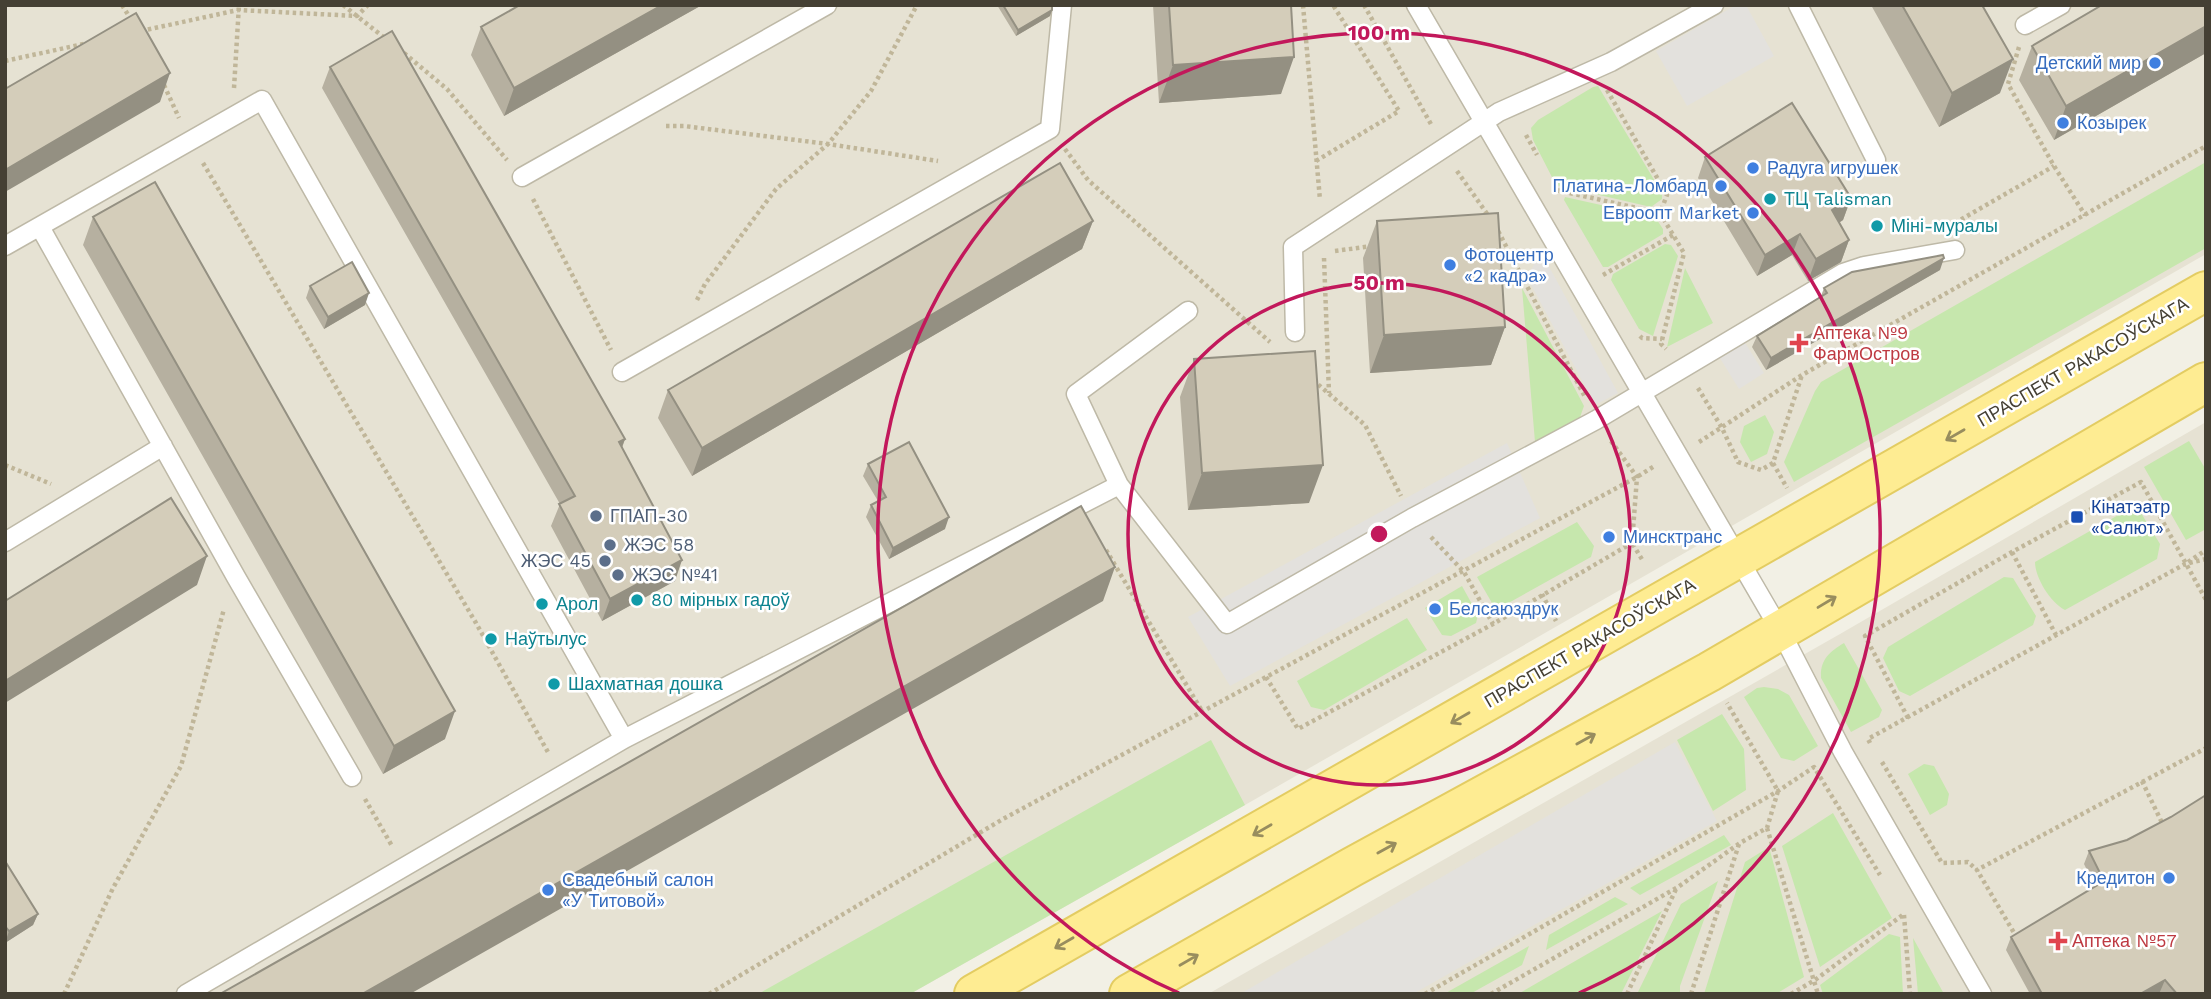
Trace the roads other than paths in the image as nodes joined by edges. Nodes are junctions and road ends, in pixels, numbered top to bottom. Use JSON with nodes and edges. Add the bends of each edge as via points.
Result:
{"nodes":[{"id":1,"x":828,"y":5,"type":"edge"},
{"id":2,"x":1062,"y":5,"type":"edge"},
{"id":3,"x":1416,"y":5,"type":"edge"},
{"id":4,"x":1714,"y":5,"type":"edge"},
{"id":5,"x":1798,"y":5,"type":"edge"},
{"id":6,"x":2061,"y":5,"type":"edge"},
{"id":7,"x":2025,"y":25,"type":"dead end"},
{"id":8,"x":1484,"y":122,"type":"junction"},
{"id":9,"x":1876,"y":160,"type":"dead end"},
{"id":10,"x":522,"y":177,"type":"dead end"},
{"id":11,"x":40,"y":227,"type":"junction"},
{"id":12,"x":5,"y":246,"type":"edge"},
{"id":13,"x":1955,"y":250,"type":"dead end"},
{"id":14,"x":2206,"y":292,"type":"edge"},
{"id":15,"x":1188,"y":311,"type":"dead end"},
{"id":16,"x":1295,"y":332,"type":"dead end"},
{"id":17,"x":622,"y":372,"type":"dead end"},
{"id":18,"x":2206,"y":382,"type":"edge"},
{"id":19,"x":1642,"y":393,"type":"junction"},
{"id":20,"x":163,"y":446,"type":"junction"},
{"id":21,"x":1119,"y":485,"type":"junction"},
{"id":22,"x":5,"y":542,"type":"edge"},
{"id":23,"x":1739,"y":559,"type":"junction"},
{"id":24,"x":1780,"y":630,"type":"junction"},
{"id":25,"x":624,"y":739,"type":"junction"},
{"id":26,"x":352,"y":777,"type":"road end"},
{"id":27,"x":186,"y":994,"type":"edge"},
{"id":28,"x":974,"y":994,"type":"edge"},
{"id":29,"x":1129,"y":994,"type":"edge"},
{"id":30,"x":1982,"y":994,"type":"edge"}],
"edges":[{"from":1,"to":10,"type":"lane"},
{"from":2,"to":17,"type":"lane","via":[[1051,129]]},
{"from":3,"to":8,"type":"lane"},
{"from":4,"to":8,"type":"lane","via":[[1611,62]]},
{"from":5,"to":9,"type":"lane"},
{"from":6,"to":7,"type":"lane"},
{"from":8,"to":16,"type":"lane","via":[[1293,247]]},
{"from":8,"to":19,"type":"lane"},
{"from":11,"to":12,"type":"lane"},
{"from":11,"to":20,"type":"lane"},
{"from":11,"to":25,"type":"lane","via":[[262,100]]},
{"from":13,"to":19,"type":"lane","via":[[1843,273],[1724,349]]},
{"from":14,"to":23,"type":"main road","name":"ПРАСПЕКТ РАКАСОЎСКАГА","one_way":true},
{"from":15,"to":21,"type":"lane","via":[[1076,394]]},
{"from":24,"to":18,"type":"main road","one_way":true},
{"from":19,"to":21,"type":"lane","via":[[1227,624]]},
{"from":19,"to":23,"type":"lane"},
{"from":20,"to":22,"type":"lane"},
{"from":20,"to":26,"type":"lane"},
{"from":21,"to":25,"type":"lane"},
{"from":23,"to":24,"type":"lane"},
{"from":23,"to":28,"type":"main road","name":"ПРАСПЕКТ РАКАСОЎСКАГА","one_way":true},
{"from":29,"to":24,"type":"main road","one_way":true},
{"from":24,"to":30,"type":"lane","via":[[1843,752]]},
{"from":25,"to":27,"type":"lane"}]}
